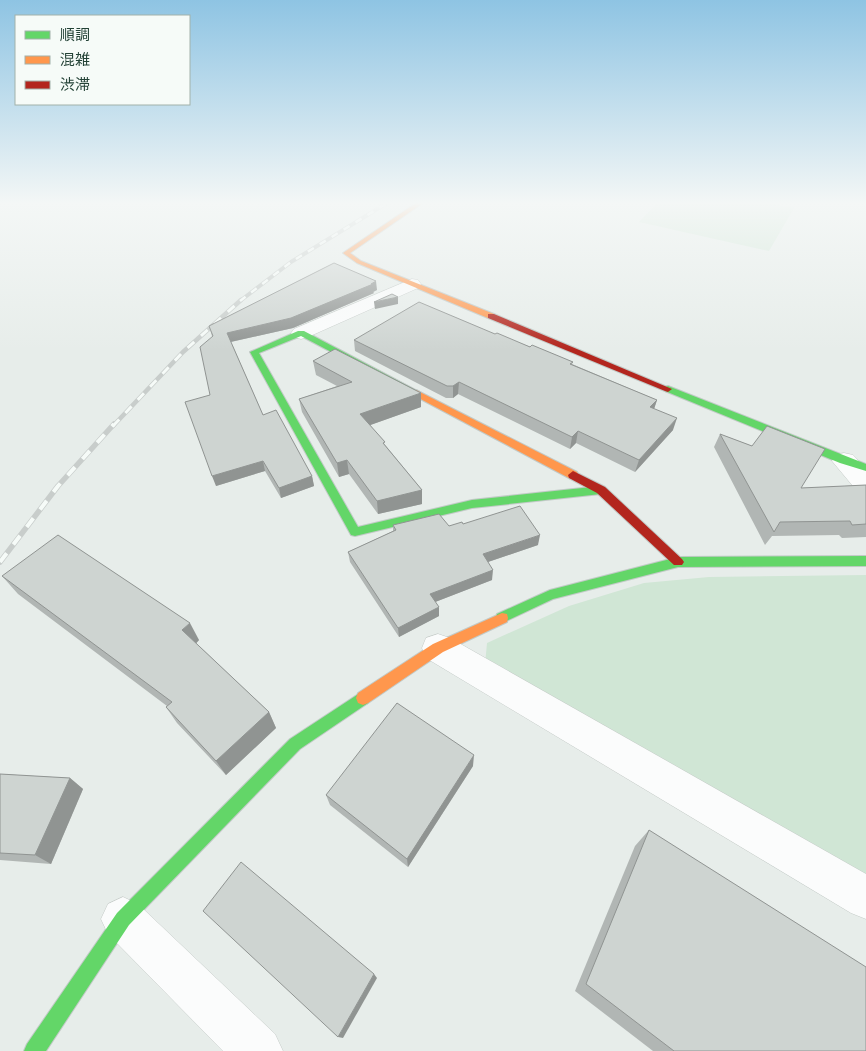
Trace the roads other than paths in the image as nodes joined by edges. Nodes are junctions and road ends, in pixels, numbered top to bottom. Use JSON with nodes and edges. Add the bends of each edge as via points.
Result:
{"nodes":[{"id":1,"x":347,"y":252,"type":"edge"},
{"id":2,"x":412,"y":284,"type":"junction"},
{"id":3,"x":301,"y":333,"type":"junction"},
{"id":4,"x":855,"y":464,"type":"edge"},
{"id":5,"x":866,"y":485,"type":"edge"},
{"id":6,"x":601,"y":490,"type":"junction"},
{"id":7,"x":866,"y":561,"type":"edge"},
{"id":8,"x":678,"y":562,"type":"junction"},
{"id":9,"x":438,"y":648,"type":"junction"},
{"id":10,"x":866,"y":898,"type":"edge"},
{"id":11,"x":123,"y":919,"type":"junction"},
{"id":12,"x":34,"y":1051,"type":"edge"},
{"id":13,"x":258,"y":1051,"type":"edge"}],
"edges":[{"from":1,"to":2,"type":"street","via":[[359,262]]},
{"from":2,"to":3,"type":"street"},
{"from":2,"to":4,"type":"street"},
{"from":3,"to":6,"type":"street"},
{"from":3,"to":6,"type":"street","via":[[254,352],[355,532],[472,504]]},
{"from":4,"to":5,"type":"street"},
{"from":6,"to":8,"type":"street"},
{"from":7,"to":8,"type":"street"},
{"from":8,"to":9,"type":"street","via":[[550,596]]},
{"from":9,"to":10,"type":"street"},
{"from":9,"to":11,"type":"street","via":[[294,744]]},
{"from":11,"to":12,"type":"street"},
{"from":11,"to":13,"type":"street"}]}
